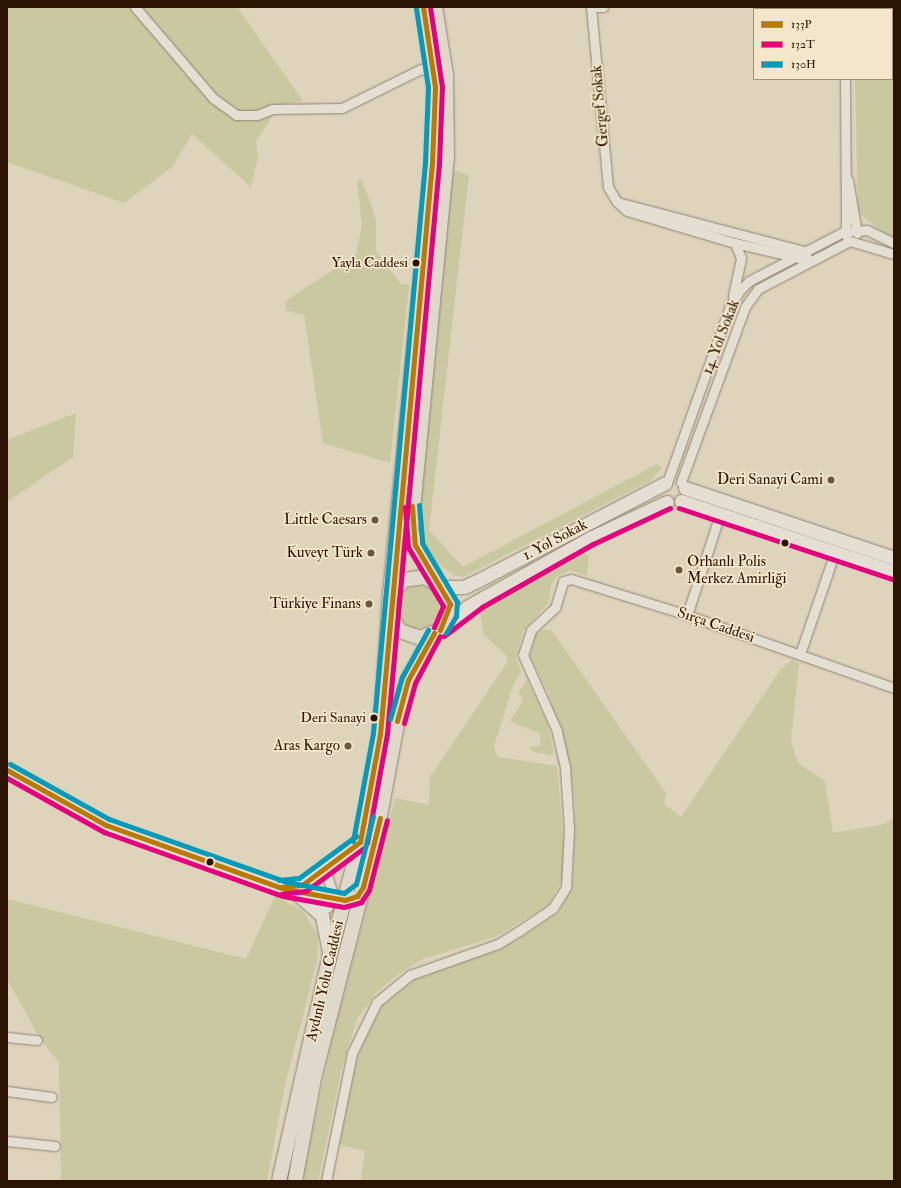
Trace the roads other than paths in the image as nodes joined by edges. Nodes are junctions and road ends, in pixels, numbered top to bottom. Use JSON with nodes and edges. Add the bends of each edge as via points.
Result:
{"nodes":[{"id":1,"x":135,"y":7,"type":"edge"},
{"id":2,"x":423,"y":7,"type":"edge"},
{"id":3,"x":435,"y":7,"type":"edge"},
{"id":4,"x":592,"y":7,"type":"edge"},
{"id":5,"x":595,"y":7,"type":"edge"},
{"id":6,"x":603,"y":7,"type":"edge"},
{"id":7,"x":434,"y":72,"type":"junction"},
{"id":8,"x":845,"y":80,"type":"edge"},
{"id":9,"x":848,"y":180,"type":"junction"},
{"id":10,"x":617,"y":202,"type":"junction"},
{"id":11,"x":858,"y":228,"type":"junction"},
{"id":12,"x":843,"y":232,"type":"junction"},
{"id":13,"x":850,"y":241,"type":"junction"},
{"id":14,"x":735,"y":243,"type":"junction"},
{"id":15,"x":894,"y":243,"type":"edge"},
{"id":16,"x":804,"y":251,"type":"junction"},
{"id":17,"x":894,"y":254,"type":"edge"},
{"id":18,"x":792,"y":257,"type":"junction"},
{"id":19,"x":808,"y":260,"type":"junction"},
{"id":20,"x":730,"y":306,"type":"junction"},
{"id":21,"x":675,"y":483,"type":"junction"},
{"id":22,"x":681,"y":501,"type":"junction"},
{"id":23,"x":668,"y":502,"type":"junction"},
{"id":24,"x":720,"y":514,"type":"junction"},
{"id":25,"x":584,"y":525,"type":"junction"},
{"id":26,"x":590,"y":538,"type":"junction"},
{"id":27,"x":835,"y":552,"type":"junction"},
{"id":28,"x":894,"y":558,"type":"edge"},
{"id":29,"x":894,"y":572,"type":"edge"},
{"id":30,"x":439,"y":584,"type":"junction"},
{"id":31,"x":390,"y":594,"type":"junction"},
{"id":32,"x":389,"y":614,"type":"junction"},
{"id":33,"x":687,"y":615,"type":"junction"},
{"id":34,"x":437,"y":632,"type":"junction"},
{"id":35,"x":800,"y":654,"type":"junction"},
{"id":36,"x":894,"y":688,"type":"edge"},
{"id":37,"x":7,"y":770,"type":"edge"},
{"id":38,"x":360,"y":842,"type":"junction"},
{"id":39,"x":322,"y":871,"type":"junction"},
{"id":40,"x":363,"y":887,"type":"junction"},
{"id":41,"x":285,"y":889,"type":"junction"},
{"id":42,"x":333,"y":906,"type":"junction"},
{"id":43,"x":356,"y":914,"type":"junction"},
{"id":44,"x":329,"y":959,"type":"junction"},
{"id":45,"x":7,"y":1037,"type":"edge"},
{"id":46,"x":37,"y":1040,"type":"dead end"},
{"id":47,"x":7,"y":1091,"type":"edge"},
{"id":48,"x":52,"y":1097,"type":"dead end"},
{"id":49,"x":7,"y":1141,"type":"edge"},
{"id":50,"x":54,"y":1146,"type":"dead end"},
{"id":51,"x":279,"y":1181,"type":"edge"},
{"id":52,"x":295,"y":1181,"type":"edge"},
{"id":53,"x":326,"y":1181,"type":"edge"}],
"edges":[{"from":1,"to":7,"type":"street","via":[[212,98],[236,115],[257,116],[273,109],[342,108],[421,69]]},
{"from":2,"to":7,"type":"main road"},
{"from":3,"to":30,"type":"main road","via":[[446,75],[447,158],[411,530],[420,555]]},
{"from":4,"to":10,"type":"street","name":"Gergef Sokak","via":[[608,187]]},
{"from":5,"to":6,"type":"street"},
{"from":7,"to":31,"type":"main road","via":[[432,163]]},
{"from":8,"to":9,"type":"street"},
{"from":9,"to":11,"type":"street"},
{"from":9,"to":12,"type":"street"},
{"from":10,"to":14,"type":"street","name":"Gergef Sokak","via":[[627,211]]},
{"from":10,"to":16,"type":"street"},
{"from":11,"to":12,"type":"street","name":"14. Yol Sokak"},
{"from":11,"to":13,"type":"street"},
{"from":11,"to":15,"type":"street"},
{"from":12,"to":13,"type":"street"},
{"from":12,"to":16,"type":"street","name":"14. Yol Sokak"},
{"from":13,"to":17,"type":"street"},
{"from":13,"to":19,"type":"street","name":"14. Yol Sokak"},
{"from":14,"to":18,"type":"street","name":"Gergef Sokak"},
{"from":14,"to":20,"type":"street","via":[[741,265]]},
{"from":16,"to":18,"type":"street","name":"14. Yol Sokak"},
{"from":16,"to":19,"type":"street"},
{"from":18,"to":19,"type":"street","name":"Gergef Sokak"},
{"from":18,"to":20,"type":"street","name":"14. Yol Sokak","via":[[749,281]]},
{"from":19,"to":21,"type":"street","name":"14. Yol Sokak","via":[[758,289],[745,307]]},
{"from":20,"to":21,"type":"street","name":"14. Yol Sokak"},
{"from":21,"to":22,"type":"main road"},
{"from":21,"to":23,"type":"main road","via":[[662,493]]},
{"from":21,"to":25,"type":"main road","name":"1. Yol Sokak"},
{"from":21,"to":28,"type":"main road"},
{"from":22,"to":23,"type":"main road","name":"1. Yol Sokak"},
{"from":22,"to":24,"type":"main road","name":"1. Yol Sokak"},
{"from":23,"to":26,"type":"main road","name":"1. Yol Sokak"},
{"from":24,"to":27,"type":"main road","name":"1. Yol Sokak"},
{"from":24,"to":33,"type":"street"},
{"from":25,"to":26,"type":"main road"},
{"from":25,"to":30,"type":"main road","name":"1. Yol Sokak","via":[[464,587]]},
{"from":26,"to":34,"type":"main road","name":"1. Yol Sokak","via":[[467,607]]},
{"from":27,"to":29,"type":"main road","name":"1. Yol Sokak"},
{"from":27,"to":35,"type":"street"},
{"from":30,"to":31,"type":"main road","via":[[415,576],[404,580]]},
{"from":30,"to":34,"type":"main road","via":[[450,604],[448,618]]},
{"from":31,"to":32,"type":"main road"},
{"from":32,"to":34,"type":"main road","via":[[393,624],[409,637]]},
{"from":32,"to":38,"type":"main road","name":"Aydınlı Yolu Caddesi","via":[[380,734]]},
{"from":33,"to":35,"type":"street","name":"Sırça Caddesi"},
{"from":33,"to":53,"type":"street","name":"Sırça Caddesi","via":[[571,579],[563,581],[555,608],[531,630],[523,654],[555,725],[565,767],[569,829],[566,887],[553,908],[498,944],[410,975],[377,1002],[352,1053]]},
{"from":34,"to":40,"type":"main road","name":"Aydınlı Yolu Caddesi","via":[[408,680],[401,702],[390,776]]},
{"from":35,"to":36,"type":"street","name":"Sırça Caddesi"},
{"from":37,"to":41,"type":"main road","via":[[106,825]]},
{"from":38,"to":39,"type":"main road"},
{"from":38,"to":42,"type":"main road","name":"Aydınlı Yolu Caddesi"},
{"from":39,"to":41,"type":"main road","via":[[302,885]]},
{"from":39,"to":42,"type":"main road","via":[[316,887]]},
{"from":40,"to":42,"type":"main road","via":[[357,896]]},
{"from":40,"to":43,"type":"main road","name":"Aydınlı Yolu Caddesi"},
{"from":41,"to":42,"type":"main road"},
{"from":41,"to":42,"type":"main road"},
{"from":42,"to":43,"type":"street"},
{"from":42,"to":44,"type":"main road","name":"Aydınlı Yolu Caddesi"},
{"from":42,"to":44,"type":"main road","via":[[328,936]]},
{"from":43,"to":52,"type":"main road","name":"Aydınlı Yolu Caddesi","via":[[314,1078]]},
{"from":44,"to":51,"type":"main road","name":"Aydınlı Yolu Caddesi"},
{"from":45,"to":46,"type":"street"},
{"from":47,"to":48,"type":"street"},
{"from":49,"to":50,"type":"street"}]}
